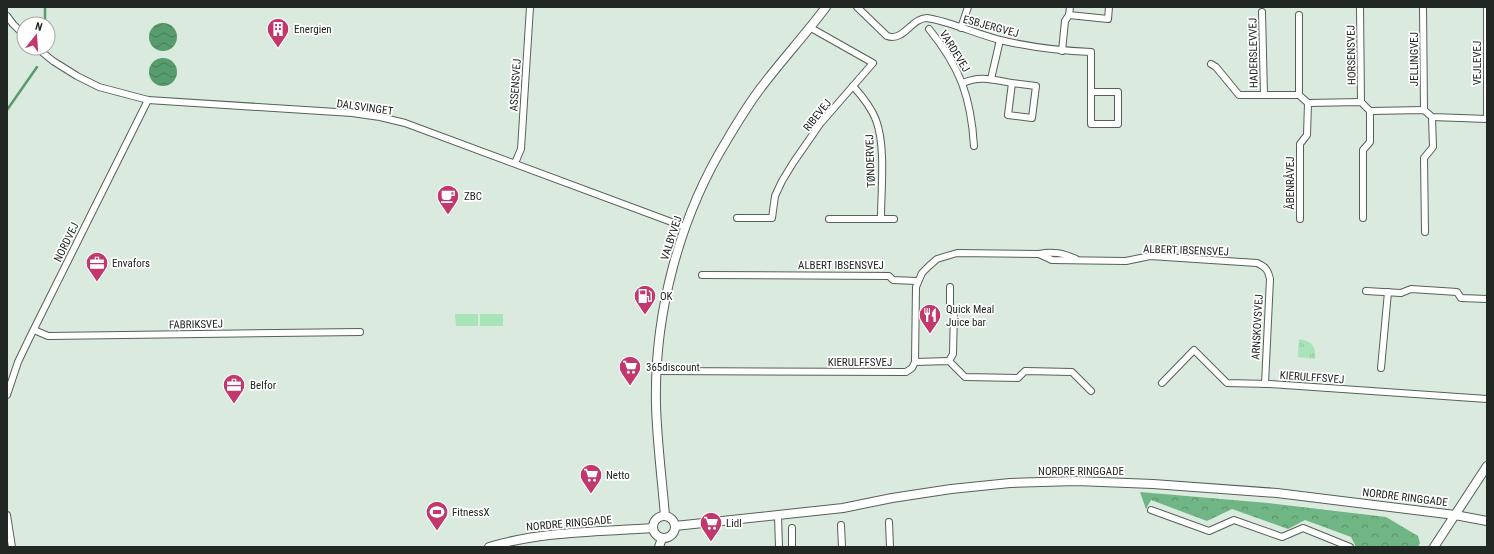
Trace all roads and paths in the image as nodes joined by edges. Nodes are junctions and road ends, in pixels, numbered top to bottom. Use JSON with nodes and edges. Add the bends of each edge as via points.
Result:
{"nodes":[{"id":1,"x":530,"y":7,"type":"edge"},
{"id":2,"x":826,"y":7,"type":"edge"},
{"id":3,"x":857,"y":7,"type":"edge"},
{"id":4,"x":968,"y":7,"type":"edge"},
{"id":5,"x":1070,"y":7,"type":"edge"},
{"id":6,"x":1109,"y":7,"type":"edge"},
{"id":7,"x":1360,"y":7,"type":"edge"},
{"id":8,"x":1423,"y":7,"type":"edge"},
{"id":9,"x":1487,"y":7,"type":"edge"},
{"id":10,"x":1262,"y":12,"type":"dead end"},
{"id":11,"x":1069,"y":15,"type":"junction"},
{"id":12,"x":1299,"y":15,"type":"dead end"},
{"id":13,"x":7,"y":16,"type":"edge"},
{"id":14,"x":16,"y":26,"type":"edge"},
{"id":15,"x":811,"y":28,"type":"junction"},
{"id":16,"x":961,"y":28,"type":"junction"},
{"id":17,"x":929,"y":29,"type":"dead end"},
{"id":18,"x":1000,"y":40,"type":"junction"},
{"id":19,"x":1062,"y":51,"type":"junction"},
{"id":20,"x":47,"y":56,"type":"edge"},
{"id":21,"x":1211,"y":64,"type":"dead end"},
{"id":22,"x":991,"y":79,"type":"junction"},
{"id":23,"x":963,"y":83,"type":"junction"},
{"id":24,"x":1012,"y":83,"type":"junction"},
{"id":25,"x":854,"y":86,"type":"junction"},
{"id":26,"x":1091,"y":92,"type":"junction"},
{"id":27,"x":1299,"y":94,"type":"junction"},
{"id":28,"x":1264,"y":95,"type":"junction"},
{"id":29,"x":148,"y":100,"type":"junction"},
{"id":30,"x":1361,"y":102,"type":"junction"},
{"id":31,"x":1308,"y":103,"type":"junction"},
{"id":32,"x":1424,"y":110,"type":"junction"},
{"id":33,"x":1370,"y":111,"type":"junction"},
{"id":34,"x":1432,"y":117,"type":"junction"},
{"id":35,"x":1487,"y":119,"type":"edge"},
{"id":36,"x":974,"y":146,"type":"dead end"},
{"id":37,"x":515,"y":163,"type":"junction"},
{"id":38,"x":737,"y":218,"type":"dead end"},
{"id":39,"x":1363,"y":218,"type":"dead end"},
{"id":40,"x":829,"y":219,"type":"dead end"},
{"id":41,"x":881,"y":219,"type":"junction"},
{"id":42,"x":894,"y":219,"type":"dead end"},
{"id":43,"x":1300,"y":219,"type":"dead end"},
{"id":44,"x":685,"y":227,"type":"junction"},
{"id":45,"x":1425,"y":232,"type":"dead end"},
{"id":46,"x":1268,"y":272,"type":"joint"},
{"id":47,"x":702,"y":275,"type":"dead end"},
{"id":48,"x":917,"y":281,"type":"junction"},
{"id":49,"x":950,"y":287,"type":"dead end"},
{"id":50,"x":1366,"y":291,"type":"dead end"},
{"id":51,"x":1388,"y":292,"type":"junction"},
{"id":52,"x":1487,"y":299,"type":"edge"},
{"id":53,"x":34,"y":330,"type":"junction"},
{"id":54,"x":360,"y":332,"type":"dead end"},
{"id":55,"x":949,"y":361,"type":"junction"},
{"id":56,"x":915,"y":362,"type":"junction"},
{"id":57,"x":1381,"y":368,"type":"dead end"},
{"id":58,"x":657,"y":371,"type":"junction"},
{"id":59,"x":1162,"y":383,"type":"dead end"},
{"id":60,"x":1265,"y":384,"type":"junction"},
{"id":61,"x":1090,"y":391,"type":"dead end"},
{"id":62,"x":7,"y":395,"type":"edge"},
{"id":63,"x":1487,"y":399,"type":"edge"},
{"id":64,"x":1487,"y":466,"type":"edge"},
{"id":65,"x":1151,"y":510,"type":"dead end"},
{"id":66,"x":7,"y":515,"type":"edge"},
{"id":67,"x":1455,"y":515,"type":"junction"},
{"id":68,"x":665,"y":516,"type":"junction"},
{"id":69,"x":778,"y":516,"type":"junction"},
{"id":70,"x":1487,"y":521,"type":"edge"},
{"id":71,"x":889,"y":522,"type":"dead end"},
{"id":72,"x":841,"y":525,"type":"dead end"},
{"id":73,"x":675,"y":526,"type":"junction"},
{"id":74,"x":653,"y":528,"type":"junction"},
{"id":75,"x":792,"y":528,"type":"dead end"},
{"id":76,"x":662,"y":538,"type":"junction"},
{"id":77,"x":12,"y":547,"type":"edge"},
{"id":78,"x":489,"y":547,"type":"edge"},
{"id":79,"x":658,"y":547,"type":"edge"},
{"id":80,"x":779,"y":547,"type":"edge"},
{"id":81,"x":792,"y":547,"type":"edge"},
{"id":82,"x":842,"y":547,"type":"edge"},
{"id":83,"x":890,"y":547,"type":"edge"},
{"id":84,"x":1350,"y":547,"type":"edge"},
{"id":85,"x":1434,"y":547,"type":"edge"}],
"edges":[{"from":1,"to":37,"type":"street","name":"ASSENSVEJ","via":[[521,148]]},
{"from":2,"to":15,"type":"street","name":"VALBYVEJ"},
{"from":3,"to":16,"type":"street","name":"ESBJERGVEJ","via":[[890,37],[896,37],[923,18],[931,18]]},
{"from":4,"to":16,"type":"street"},
{"from":5,"to":11,"type":"street"},
{"from":6,"to":11,"type":"street","via":[[1108,19]]},
{"from":7,"to":30,"type":"street","name":"HORSENSVEJ"},
{"from":8,"to":32,"type":"street","name":"JELLINGVEJ"},
{"from":9,"to":35,"type":"street","name":"VEJLEVEJ"},
{"from":10,"to":28,"type":"street","name":"HADERSLEVVEJ"},
{"from":11,"to":19,"type":"street","via":[[1065,21]]},
{"from":12,"to":27,"type":"street"},
{"from":13,"to":14,"type":"street"},
{"from":15,"to":25,"type":"street","name":"RIBEVEJ","via":[[873,63]]},
{"from":15,"to":44,"type":"street","name":"VALBYVEJ","via":[[760,90],[730,135],[706,178]]},
{"from":16,"to":18,"type":"street","name":"ESBJERGVEJ"},
{"from":17,"to":23,"type":"street","name":"VARDEVEJ","via":[[944,48]]},
{"from":18,"to":19,"type":"street","name":"ESBJERGVEJ"},
{"from":18,"to":22,"type":"street"},
{"from":19,"to":26,"type":"street","name":"ESBJERGVEJ","via":[[1092,52]]},
{"from":20,"to":29,"type":"street","name":"DALSVINGET","via":[[99,87]]},
{"from":21,"to":28,"type":"street","via":[[1239,95]]},
{"from":22,"to":23,"type":"street","name":"VARDEVEJ","via":[[978,78]]},
{"from":22,"to":24,"type":"street","name":"VARDEVEJ"},
{"from":23,"to":36,"type":"street","name":"VARDEVEJ","via":[[972,122]]},
{"from":24,"to":24,"type":"street","name":"VARDEVEJ","via":[[1036,86],[1032,118],[1008,115]]},
{"from":25,"to":38,"type":"street","name":"RIBEVEJ","via":[[820,124],[793,162],[775,196],[772,218]]},
{"from":25,"to":41,"type":"street","name":"TØNDERVEJ","via":[[876,119],[880,134]]},
{"from":26,"to":26,"type":"street","via":[[1091,124],[1118,124],[1118,92]]},
{"from":27,"to":28,"type":"street"},
{"from":27,"to":31,"type":"street"},
{"from":29,"to":37,"type":"street","name":"DALSVINGET","via":[[380,117],[405,123]]},
{"from":29,"to":53,"type":"street","name":"NORDVEJ"},
{"from":30,"to":31,"type":"street"},
{"from":30,"to":33,"type":"street"},
{"from":31,"to":43,"type":"street","name":"ÅBENRÅVEJ","via":[[1307,135],[1300,144]]},
{"from":32,"to":33,"type":"street"},
{"from":32,"to":34,"type":"street"},
{"from":33,"to":39,"type":"street","via":[[1370,142],[1362,150]]},
{"from":34,"to":35,"type":"street"},
{"from":34,"to":45,"type":"street","via":[[1433,147],[1424,158]]},
{"from":37,"to":44,"type":"street","name":"DALSVINGET"},
{"from":40,"to":41,"type":"street"},
{"from":41,"to":42,"type":"street"},
{"from":44,"to":58,"type":"street","name":"VALBYVEJ","via":[[669,286],[658,348]]},
{"from":46,"to":48,"type":"street","name":"ALBERT IBSENSVEJ","via":[[1264,266],[1257,263],[1150,256],[1126,261],[1052,260],[1039,254],[957,253],[937,259]]},
{"from":46,"to":60,"type":"street","name":"ARNSKOVSVEJ","via":[[1270,279]]},
{"from":47,"to":48,"type":"street","name":"ALBERT IBSENSVEJ","via":[[889,276],[894,280]]},
{"from":48,"to":56,"type":"street"},
{"from":49,"to":55,"type":"street","via":[[950,307],[954,311],[954,354]]},
{"from":50,"to":51,"type":"street"},
{"from":51,"to":52,"type":"street","via":[[1401,293],[1411,289],[1457,292],[1461,298]]},
{"from":51,"to":57,"type":"street"},
{"from":53,"to":54,"type":"street","name":"FABRIKSVEJ","via":[[48,336]]},
{"from":53,"to":62,"type":"street","name":"NORDVEJ","via":[[18,362]]},
{"from":55,"to":56,"type":"street"},
{"from":55,"to":61,"type":"street","via":[[965,377],[1018,378],[1025,371],[1072,372]]},
{"from":56,"to":58,"type":"street","name":"KIERULFFSVEJ","via":[[906,372]]},
{"from":58,"to":68,"type":"street","name":"VALBYVEJ","via":[[656,404]]},
{"from":59,"to":60,"type":"street","name":"KIERULFFSVEJ","via":[[1194,350],[1227,383]]},
{"from":60,"to":63,"type":"street","name":"KIERULFFSVEJ"},
{"from":64,"to":67,"type":"street"},
{"from":65,"to":84,"type":"street","via":[[1209,531],[1234,520],[1282,537],[1303,528]]},
{"from":66,"to":77,"type":"street"},
{"from":67,"to":69,"type":"street","name":"NORDRE RINGGADE","via":[[1277,493],[1076,481],[1010,483],[951,489],[843,508]]},
{"from":67,"to":70,"type":"street","name":"NORDRE RINGGADE"},
{"from":67,"to":85,"type":"street"},
{"from":68,"to":73,"type":"street","via":[[671,518]]},
{"from":68,"to":74,"type":"street","via":[[656,519]]},
{"from":69,"to":73,"type":"street","name":"NORDRE RINGGADE"},
{"from":69,"to":80,"type":"street"},
{"from":71,"to":83,"type":"street"},
{"from":72,"to":82,"type":"street"},
{"from":73,"to":76,"type":"street","via":[[671,535]]},
{"from":74,"to":76,"type":"street"},
{"from":74,"to":78,"type":"street","name":"NORDRE RINGGADE","via":[[541,535]]},
{"from":75,"to":81,"type":"street"},
{"from":76,"to":79,"type":"street"}]}
